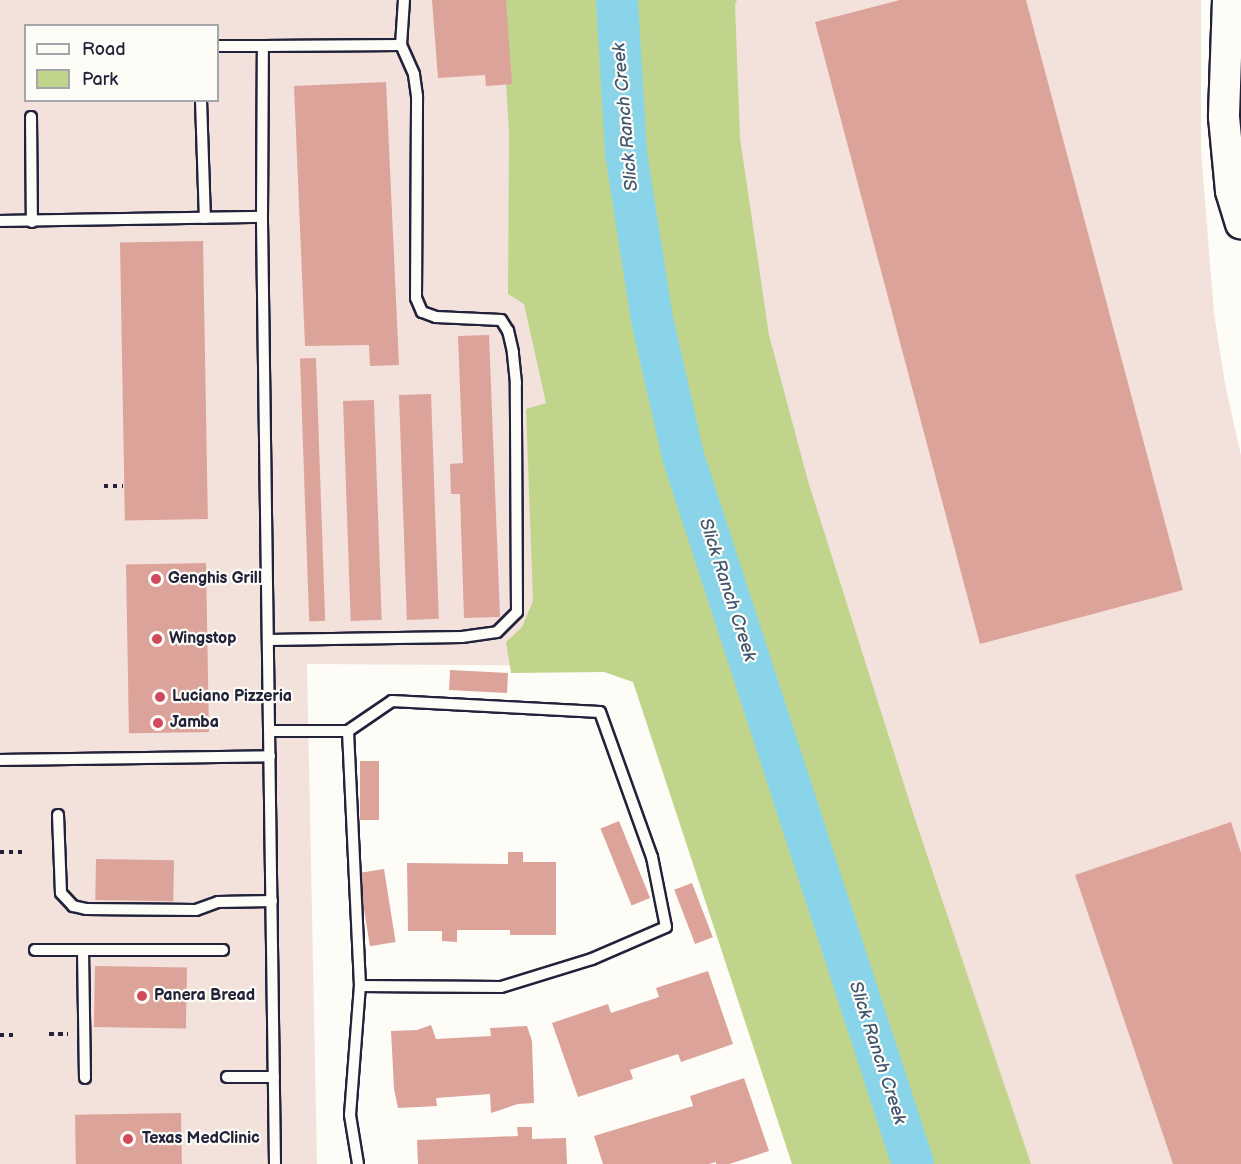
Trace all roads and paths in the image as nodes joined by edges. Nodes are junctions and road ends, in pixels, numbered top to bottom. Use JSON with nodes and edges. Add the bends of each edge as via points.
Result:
{"nodes":[{"id":1,"x":404,"y":0,"type":"edge"},
{"id":2,"x":1228,"y":0,"type":"edge"},
{"id":3,"x":401,"y":45,"type":"junction"},
{"id":4,"x":219,"y":46,"type":"edge"},
{"id":5,"x":263,"y":46,"type":"junction"},
{"id":6,"x":201,"y":102,"type":"edge"},
{"id":7,"x":31,"y":117,"type":"dead end"},
{"id":8,"x":262,"y":217,"type":"junction"},
{"id":9,"x":205,"y":218,"type":"junction"},
{"id":10,"x":0,"y":221,"type":"edge"},
{"id":11,"x":32,"y":222,"type":"junction"},
{"id":12,"x":1241,"y":223,"type":"edge"},
{"id":13,"x":104,"y":486,"type":"dead end"},
{"id":14,"x":123,"y":486,"type":"dead end"},
{"id":15,"x":268,"y":640,"type":"junction"},
{"id":16,"x":270,"y":731,"type":"junction"},
{"id":17,"x":348,"y":731,"type":"junction"},
{"id":18,"x":270,"y":756,"type":"junction"},
{"id":19,"x":0,"y":760,"type":"edge"},
{"id":20,"x":58,"y":815,"type":"dead end"},
{"id":21,"x":0,"y":852,"type":"edge"},
{"id":22,"x":22,"y":852,"type":"dead end"},
{"id":23,"x":272,"y":901,"type":"junction"},
{"id":24,"x":35,"y":950,"type":"dead end"},
{"id":25,"x":83,"y":950,"type":"junction"},
{"id":26,"x":223,"y":950,"type":"dead end"},
{"id":27,"x":360,"y":986,"type":"junction"},
{"id":28,"x":49,"y":1034,"type":"dead end"},
{"id":29,"x":70,"y":1034,"type":"dead end"},
{"id":30,"x":0,"y":1035,"type":"edge"},
{"id":31,"x":16,"y":1035,"type":"dead end"},
{"id":32,"x":227,"y":1077,"type":"dead end"},
{"id":33,"x":274,"y":1077,"type":"junction"},
{"id":34,"x":85,"y":1078,"type":"dead end"},
{"id":35,"x":275,"y":1164,"type":"edge"},
{"id":36,"x":358,"y":1164,"type":"edge"}],
"edges":[{"from":1,"to":3,"type":"lane"},
{"from":2,"to":12,"type":"street","via":[[1224,117],[1231,191]]},
{"from":3,"to":5,"type":"lane"},
{"from":3,"to":15,"type":"lane","via":[[414,74],[417,96],[416,298],[422,312],[435,317],[501,320],[513,352],[517,612],[496,632],[462,636]]},
{"from":4,"to":5,"type":"lane"},
{"from":5,"to":8,"type":"lane"},
{"from":6,"to":9,"type":"lane"},
{"from":7,"to":11,"type":"lane"},
{"from":8,"to":9,"type":"lane"},
{"from":8,"to":15,"type":"lane"},
{"from":9,"to":11,"type":"lane"},
{"from":10,"to":11,"type":"lane"},
{"from":13,"to":14,"type":"path"},
{"from":15,"to":16,"type":"lane"},
{"from":16,"to":17,"type":"lane"},
{"from":16,"to":18,"type":"lane"},
{"from":17,"to":27,"type":"lane"},
{"from":17,"to":27,"type":"lane","via":[[392,700],[600,712],[652,857],[666,927],[592,959],[501,987]]},
{"from":18,"to":19,"type":"lane"},
{"from":18,"to":23,"type":"lane"},
{"from":20,"to":23,"type":"lane","via":[[62,893],[73,906],[196,910],[218,903]]},
{"from":21,"to":22,"type":"path"},
{"from":23,"to":33,"type":"lane"},
{"from":24,"to":25,"type":"lane"},
{"from":25,"to":26,"type":"lane"},
{"from":25,"to":34,"type":"lane"},
{"from":27,"to":36,"type":"lane","via":[[350,1115]]},
{"from":28,"to":29,"type":"path"},
{"from":30,"to":31,"type":"path"},
{"from":32,"to":33,"type":"lane"},
{"from":33,"to":35,"type":"lane"}]}
